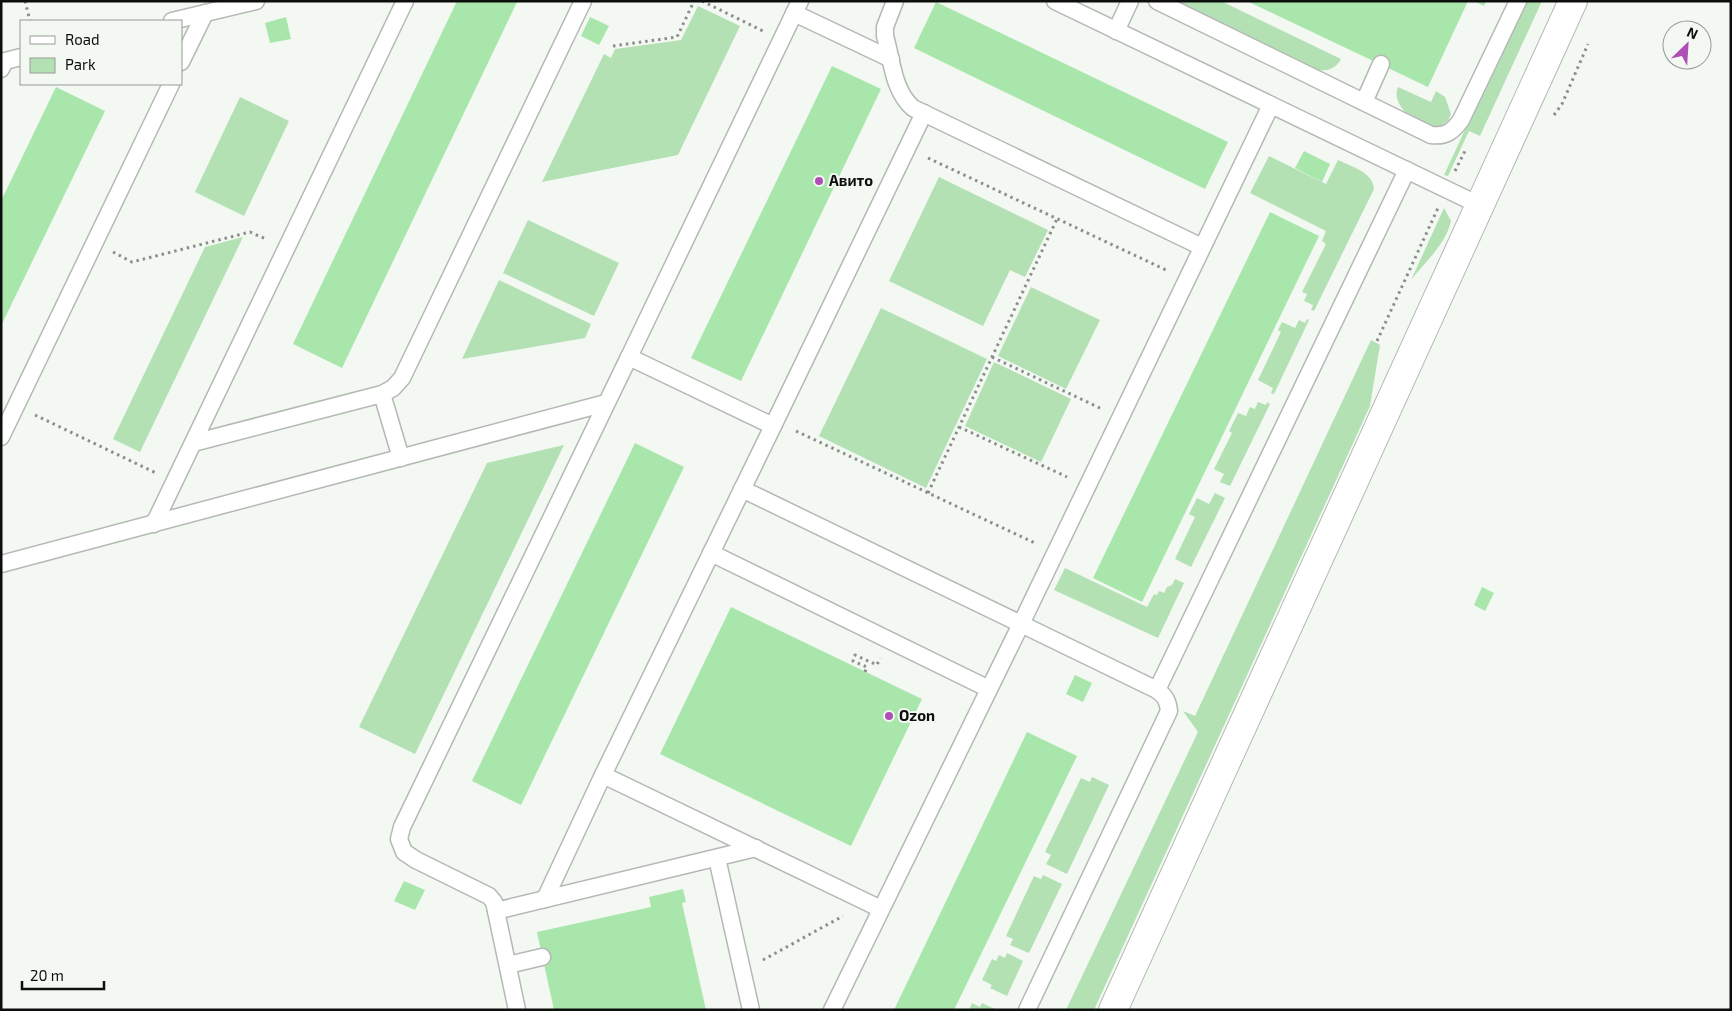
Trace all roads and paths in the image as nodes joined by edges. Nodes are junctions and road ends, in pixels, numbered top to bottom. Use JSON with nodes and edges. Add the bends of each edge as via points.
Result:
{"nodes":[{"id":1,"x":25,"y":1,"type":"edge"},
{"id":2,"x":256,"y":1,"type":"edge"},
{"id":3,"x":405,"y":1,"type":"edge"},
{"id":4,"x":583,"y":1,"type":"edge"},
{"id":5,"x":694,"y":1,"type":"edge"},
{"id":6,"x":702,"y":1,"type":"edge"},
{"id":7,"x":895,"y":1,"type":"edge"},
{"id":8,"x":1056,"y":1,"type":"edge"},
{"id":9,"x":1130,"y":1,"type":"edge"},
{"id":10,"x":1157,"y":1,"type":"edge"},
{"id":11,"x":1518,"y":1,"type":"edge"},
{"id":12,"x":1573,"y":1,"type":"edge"},
{"id":13,"x":797,"y":7,"type":"edge"},
{"id":14,"x":205,"y":13,"type":"junction"},
{"id":15,"x":30,"y":20,"type":"edge"},
{"id":16,"x":176,"y":20,"type":"edge"},
{"id":17,"x":1116,"y":31,"type":"junction"},
{"id":18,"x":781,"y":40,"type":"junction"},
{"id":19,"x":613,"y":46,"type":"dead end"},
{"id":20,"x":891,"y":59,"type":"junction"},
{"id":21,"x":182,"y":60,"type":"edge"},
{"id":22,"x":1381,"y":64,"type":"dead end"},
{"id":23,"x":171,"y":85,"type":"edge"},
{"id":24,"x":1364,"y":102,"type":"junction"},
{"id":25,"x":1271,"y":105,"type":"junction"},
{"id":26,"x":924,"y":113,"type":"junction"},
{"id":27,"x":1468,"y":144,"type":"dead end"},
{"id":28,"x":907,"y":148,"type":"junction"},
{"id":29,"x":1407,"y":170,"type":"junction"},
{"id":30,"x":1447,"y":190,"type":"junction"},
{"id":31,"x":1479,"y":205,"type":"junction"},
{"id":32,"x":1057,"y":219,"type":"junction"},
{"id":33,"x":94,"y":243,"type":"junction"},
{"id":34,"x":1202,"y":247,"type":"junction"},
{"id":35,"x":286,"y":249,"type":"junction"},
{"id":36,"x":1187,"y":280,"type":"junction"},
{"id":37,"x":1377,"y":341,"type":"dead end"},
{"id":38,"x":628,"y":357,"type":"junction"},
{"id":39,"x":992,"y":357,"type":"junction"},
{"id":40,"x":382,"y":394,"type":"junction"},
{"id":41,"x":606,"y":404,"type":"junction"},
{"id":42,"x":16,"y":406,"type":"junction"},
{"id":43,"x":1120,"y":417,"type":"junction"},
{"id":44,"x":774,"y":424,"type":"junction"},
{"id":45,"x":959,"y":427,"type":"junction"},
{"id":46,"x":1,"y":437,"type":"edge"},
{"id":47,"x":193,"y":443,"type":"junction"},
{"id":48,"x":401,"y":458,"type":"junction"},
{"id":49,"x":174,"y":482,"type":"junction"},
{"id":50,"x":1087,"y":487,"type":"junction"},
{"id":51,"x":742,"y":489,"type":"junction"},
{"id":52,"x":928,"y":493,"type":"junction"},
{"id":53,"x":154,"y":524,"type":"junction"},
{"id":54,"x":711,"y":553,"type":"junction"},
{"id":55,"x":1055,"y":553,"type":"junction"},
{"id":56,"x":1,"y":564,"type":"edge"},
{"id":57,"x":1021,"y":624,"type":"junction"},
{"id":58,"x":876,"y":665,"type":"dead end"},
{"id":59,"x":864,"y":672,"type":"dead end"},
{"id":60,"x":989,"y":689,"type":"junction"},
{"id":61,"x":1157,"y":690,"type":"junction"},
{"id":62,"x":603,"y":775,"type":"junction"},
{"id":63,"x":756,"y":848,"type":"junction"},
{"id":64,"x":718,"y":858,"type":"junction"},
{"id":65,"x":545,"y":900,"type":"junction"},
{"id":66,"x":875,"y":905,"type":"junction"},
{"id":67,"x":496,"y":911,"type":"junction"},
{"id":68,"x":542,"y":957,"type":"dead end"},
{"id":69,"x":508,"y":965,"type":"junction"},
{"id":70,"x":743,"y":972,"type":"junction"},
{"id":71,"x":517,"y":1010,"type":"edge"},
{"id":72,"x":752,"y":1010,"type":"edge"},
{"id":73,"x":832,"y":1010,"type":"edge"},
{"id":74,"x":1027,"y":1010,"type":"edge"},
{"id":75,"x":1113,"y":1010,"type":"edge"}],
"edges":[{"from":1,"to":15,"type":"path"},
{"from":2,"to":14,"type":"lane"},
{"from":3,"to":35,"type":"lane"},
{"from":4,"to":40,"type":"lane","via":[[402,378]]},
{"from":5,"to":19,"type":"path","via":[[677,37]]},
{"from":6,"to":18,"type":"path"},
{"from":7,"to":20,"type":"lane","via":[[884,26]]},
{"from":8,"to":17,"type":"lane"},
{"from":9,"to":17,"type":"lane"},
{"from":10,"to":24,"type":"lane"},
{"from":11,"to":24,"type":"lane","via":[[1454,131],[1441,136],[1432,135]]},
{"from":12,"to":31,"type":"street"},
{"from":13,"to":18,"type":"lane"},
{"from":13,"to":20,"type":"lane"},
{"from":14,"to":16,"type":"lane"},
{"from":14,"to":21,"type":"lane"},
{"from":17,"to":25,"type":"lane"},
{"from":18,"to":38,"type":"lane"},
{"from":20,"to":26,"type":"lane","via":[[905,101]]},
{"from":22,"to":24,"type":"lane"},
{"from":23,"to":33,"type":"lane"},
{"from":25,"to":29,"type":"lane"},
{"from":25,"to":34,"type":"lane"},
{"from":26,"to":28,"type":"lane"},
{"from":26,"to":34,"type":"lane"},
{"from":27,"to":30,"type":"path"},
{"from":28,"to":32,"type":"path"},
{"from":28,"to":44,"type":"lane"},
{"from":29,"to":30,"type":"lane"},
{"from":29,"to":61,"type":"lane"},
{"from":30,"to":31,"type":"lane"},
{"from":30,"to":37,"type":"path"},
{"from":31,"to":75,"type":"street"},
{"from":32,"to":36,"type":"path"},
{"from":32,"to":39,"type":"path"},
{"from":33,"to":35,"type":"path","via":[[132,262],[250,232]]},
{"from":33,"to":42,"type":"lane"},
{"from":34,"to":36,"type":"lane"},
{"from":35,"to":47,"type":"lane"},
{"from":36,"to":43,"type":"lane"},
{"from":38,"to":41,"type":"lane"},
{"from":38,"to":44,"type":"lane"},
{"from":39,"to":43,"type":"path"},
{"from":39,"to":45,"type":"path"},
{"from":40,"to":47,"type":"lane"},
{"from":40,"to":48,"type":"lane"},
{"from":41,"to":48,"type":"lane"},
{"from":41,"to":67,"type":"lane","via":[[399,839],[404,852],[485,894],[494,902]]},
{"from":42,"to":46,"type":"lane"},
{"from":42,"to":49,"type":"path"},
{"from":43,"to":50,"type":"lane"},
{"from":44,"to":51,"type":"lane"},
{"from":44,"to":52,"type":"path"},
{"from":45,"to":50,"type":"path"},
{"from":45,"to":52,"type":"path"},
{"from":47,"to":49,"type":"lane"},
{"from":48,"to":53,"type":"lane"},
{"from":49,"to":53,"type":"lane"},
{"from":50,"to":55,"type":"lane"},
{"from":51,"to":54,"type":"lane"},
{"from":51,"to":57,"type":"lane"},
{"from":52,"to":55,"type":"path"},
{"from":53,"to":56,"type":"lane"},
{"from":54,"to":60,"type":"lane"},
{"from":54,"to":62,"type":"lane"},
{"from":55,"to":57,"type":"lane"},
{"from":57,"to":60,"type":"lane"},
{"from":57,"to":61,"type":"lane"},
{"from":58,"to":59,"type":"path","via":[[856,655],[853,661],[867,667]]},
{"from":60,"to":66,"type":"lane"},
{"from":61,"to":74,"type":"lane","via":[[1165,696],[1169,711]]},
{"from":62,"to":63,"type":"lane"},
{"from":62,"to":65,"type":"lane"},
{"from":63,"to":64,"type":"lane"},
{"from":63,"to":66,"type":"lane"},
{"from":64,"to":65,"type":"lane"},
{"from":64,"to":70,"type":"lane"},
{"from":65,"to":67,"type":"lane"},
{"from":66,"to":70,"type":"path"},
{"from":66,"to":73,"type":"lane"},
{"from":67,"to":69,"type":"lane"},
{"from":68,"to":69,"type":"lane"},
{"from":69,"to":71,"type":"lane"},
{"from":70,"to":72,"type":"lane"}]}
